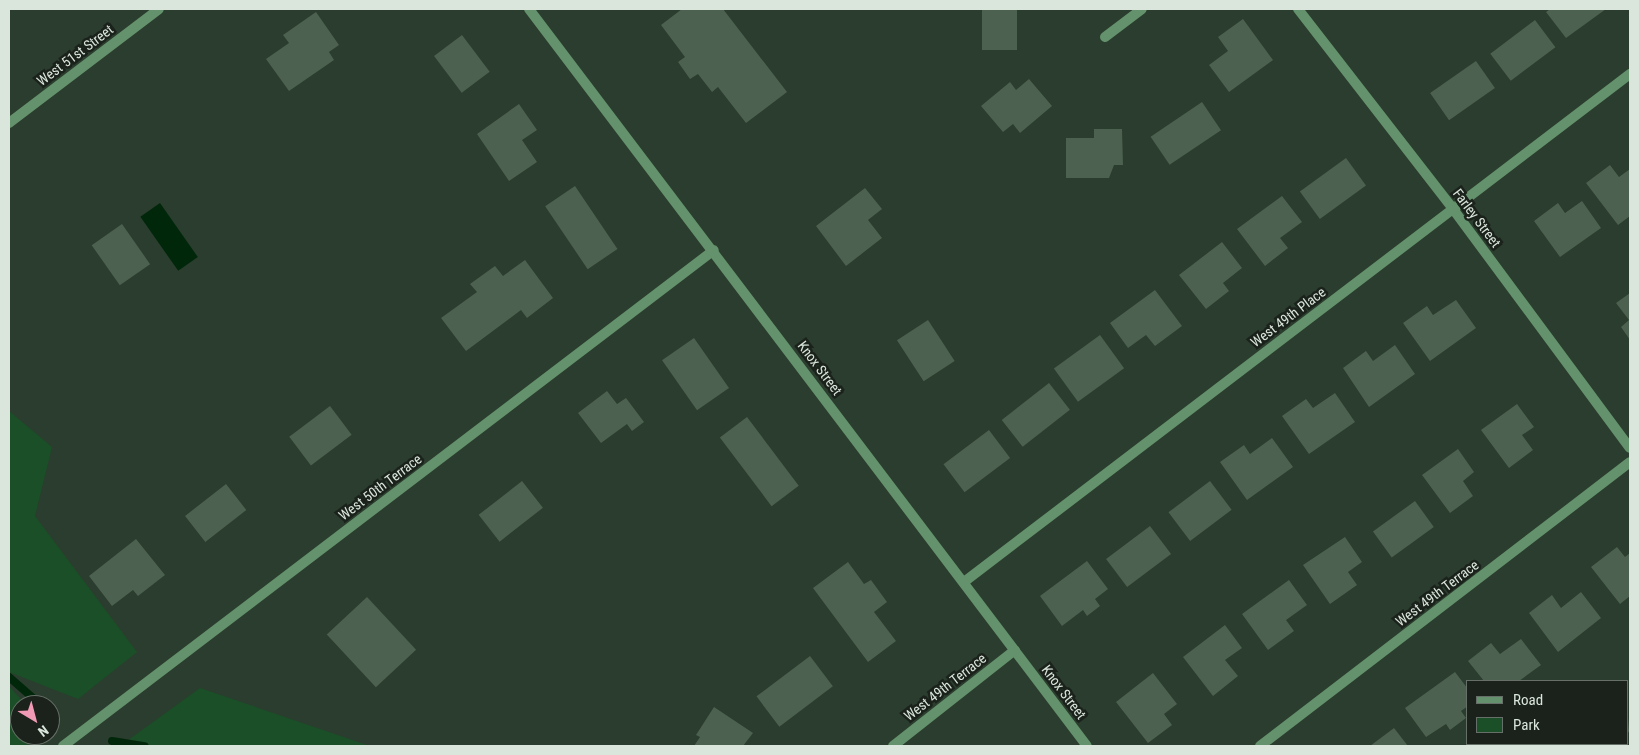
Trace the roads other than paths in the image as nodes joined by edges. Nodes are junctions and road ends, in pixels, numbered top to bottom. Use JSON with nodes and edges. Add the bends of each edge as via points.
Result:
{"nodes":[{"id":1,"x":159,"y":9,"type":"edge"},
{"id":2,"x":529,"y":9,"type":"edge"},
{"id":3,"x":1142,"y":9,"type":"edge"},
{"id":4,"x":1298,"y":9,"type":"edge"},
{"id":5,"x":1105,"y":37,"type":"dead end"},
{"id":6,"x":1630,"y":74,"type":"edge"},
{"id":7,"x":9,"y":123,"type":"edge"},
{"id":8,"x":1453,"y":209,"type":"junction"},
{"id":9,"x":714,"y":250,"type":"junction"},
{"id":10,"x":1630,"y":448,"type":"edge"},
{"id":11,"x":1630,"y":462,"type":"edge"},
{"id":12,"x":964,"y":582,"type":"junction"},
{"id":13,"x":1015,"y":650,"type":"junction"},
{"id":14,"x":62,"y":746,"type":"edge"},
{"id":15,"x":893,"y":746,"type":"edge"},
{"id":16,"x":1087,"y":746,"type":"edge"},
{"id":17,"x":1260,"y":746,"type":"edge"}],
"edges":[{"from":1,"to":7,"type":"street","name":"West 51st Street"},
{"from":2,"to":9,"type":"street","name":"Knox Street"},
{"from":3,"to":5,"type":"street"},
{"from":4,"to":8,"type":"street","name":"Farley Street"},
{"from":6,"to":8,"type":"street","name":"West 49th Place"},
{"from":8,"to":10,"type":"street","name":"Farley Street"},
{"from":8,"to":12,"type":"street","name":"West 49th Place"},
{"from":9,"to":12,"type":"street","name":"Knox Street"},
{"from":9,"to":14,"type":"street","name":"West 50th Terrace"},
{"from":11,"to":17,"type":"street","name":"West 49th Terrace"},
{"from":12,"to":13,"type":"street","name":"Knox Street"},
{"from":13,"to":15,"type":"street","name":"West 49th Terrace"},
{"from":13,"to":16,"type":"street","name":"Knox Street"}]}
